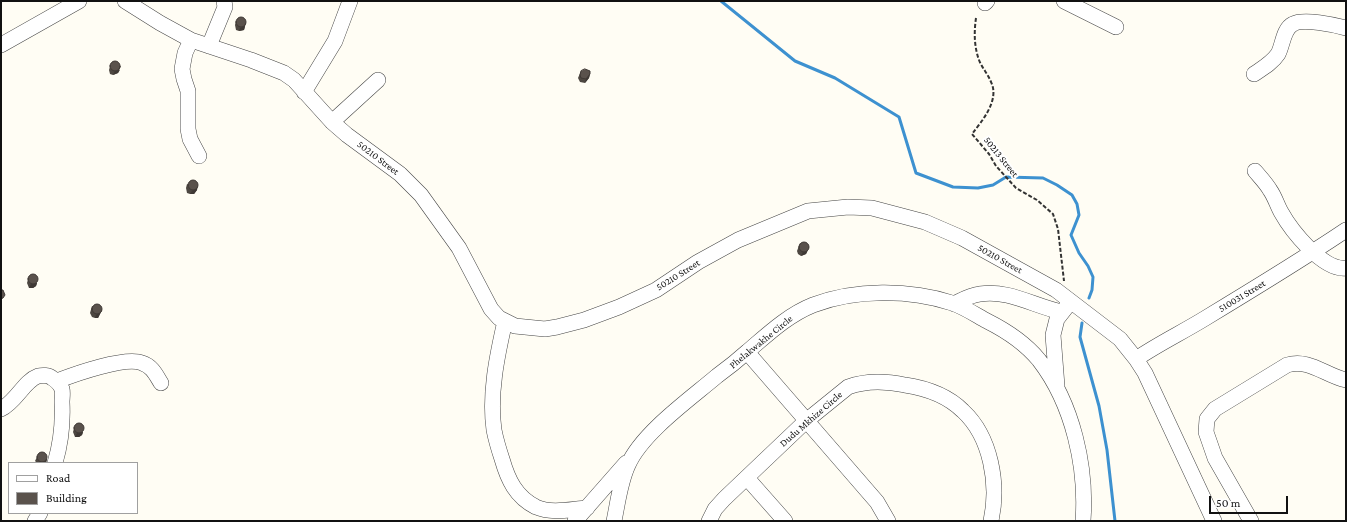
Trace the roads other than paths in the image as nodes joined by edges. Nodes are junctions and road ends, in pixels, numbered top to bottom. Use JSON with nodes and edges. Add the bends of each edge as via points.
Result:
{"nodes":[{"id":1,"x":80,"y":1,"type":"edge"},
{"id":2,"x":125,"y":1,"type":"edge"},
{"id":3,"x":224,"y":1,"type":"edge"},
{"id":4,"x":350,"y":1,"type":"edge"},
{"id":5,"x":1064,"y":1,"type":"edge"},
{"id":6,"x":1116,"y":27,"type":"dead end"},
{"id":7,"x":1346,"y":28,"type":"edge"},
{"id":8,"x":191,"y":40,"type":"junction"},
{"id":9,"x":1,"y":45,"type":"edge"},
{"id":10,"x":209,"y":46,"type":"junction"},
{"id":11,"x":1254,"y":74,"type":"dead end"},
{"id":12,"x":378,"y":80,"type":"dead end"},
{"id":13,"x":304,"y":92,"type":"junction"},
{"id":14,"x":332,"y":122,"type":"junction"},
{"id":15,"x":198,"y":156,"type":"dead end"},
{"id":16,"x":1255,"y":171,"type":"dead end"},
{"id":17,"x":1346,"y":230,"type":"edge"},
{"id":18,"x":1313,"y":252,"type":"junction"},
{"id":19,"x":1346,"y":268,"type":"edge"},
{"id":20,"x":954,"y":304,"type":"junction"},
{"id":21,"x":1066,"y":304,"type":"junction"},
{"id":22,"x":505,"y":321,"type":"junction"},
{"id":23,"x":747,"y":352,"type":"junction"},
{"id":24,"x":1136,"y":359,"type":"junction"},
{"id":25,"x":1346,"y":380,"type":"edge"},
{"id":26,"x":58,"y":381,"type":"junction"},
{"id":27,"x":161,"y":383,"type":"dead end"},
{"id":28,"x":1058,"y":391,"type":"junction"},
{"id":29,"x":1,"y":409,"type":"edge"},
{"id":30,"x":806,"y":421,"type":"junction"},
{"id":31,"x":635,"y":453,"type":"junction"},
{"id":32,"x":55,"y":462,"type":"edge"},
{"id":33,"x":747,"y":478,"type":"junction"},
{"id":34,"x":588,"y":508,"type":"junction"},
{"id":35,"x":575,"y":521,"type":"edge"},
{"id":36,"x":614,"y":521,"type":"edge"},
{"id":37,"x":709,"y":521,"type":"edge"},
{"id":38,"x":785,"y":521,"type":"edge"},
{"id":39,"x":888,"y":521,"type":"edge"},
{"id":40,"x":991,"y":521,"type":"edge"},
{"id":41,"x":1083,"y":521,"type":"edge"},
{"id":42,"x":1214,"y":521,"type":"edge"},
{"id":43,"x":1251,"y":521,"type":"edge"}],
"edges":[{"from":1,"to":9,"type":"street"},
{"from":2,"to":8,"type":"street","name":"50210 Street"},
{"from":3,"to":10,"type":"street","via":[[225,7]]},
{"from":4,"to":13,"type":"street","via":[[335,41]]},
{"from":5,"to":6,"type":"street"},
{"from":7,"to":11,"type":"street","via":[[1303,22],[1292,24],[1286,31],[1276,56]]},
{"from":8,"to":10,"type":"street","name":"50210 Street"},
{"from":8,"to":15,"type":"street","via":[[182,69],[188,91],[188,130]]},
{"from":10,"to":13,"type":"street","name":"50210 Street","via":[[284,73]]},
{"from":12,"to":14,"type":"street"},
{"from":13,"to":14,"type":"street","name":"50210 Street"},
{"from":14,"to":22,"type":"street","name":"50210 Street","via":[[400,174],[421,195],[459,248],[491,309]]},
{"from":16,"to":18,"type":"street","via":[[1271,192],[1285,219]]},
{"from":17,"to":18,"type":"street","name":"510031 Street"},
{"from":18,"to":19,"type":"street","via":[[1336,267]]},
{"from":18,"to":24,"type":"street","name":"510031 Street"},
{"from":20,"to":21,"type":"street","via":[[968,297],[997,294],[1050,310]]},
{"from":20,"to":23,"type":"street","name":"Phelakwakhe Circle","via":[[894,293],[827,300],[784,321]]},
{"from":20,"to":28,"type":"street","name":"Phelakwakhe Circle","via":[[1015,337],[1038,360]]},
{"from":21,"to":22,"type":"street","name":"50210 Street","via":[[1056,290],[962,238],[925,222],[872,208],[848,207],[808,211],[772,225],[698,262],[656,290],[584,320],[545,329],[515,326]]},
{"from":21,"to":24,"type":"street","name":"50210 Street","via":[[1120,339]]},
{"from":21,"to":28,"type":"street","via":[[1055,325],[1053,335]]},
{"from":22,"to":34,"type":"street","via":[[496,365],[493,408],[494,431],[512,486],[519,495],[537,507],[547,510]]},
{"from":23,"to":30,"type":"street"},
{"from":23,"to":31,"type":"street","name":"Phelakwakhe Circle","via":[[668,418]]},
{"from":24,"to":42,"type":"street","name":"50210 Street","via":[[1145,373]]},
{"from":25,"to":43,"type":"street","via":[[1306,364],[1294,363],[1215,409],[1207,419],[1207,438],[1215,458]]},
{"from":26,"to":27,"type":"street","via":[[112,364],[136,361],[149,366]]},
{"from":26,"to":29,"type":"street","via":[[50,376],[39,375]]},
{"from":26,"to":32,"type":"street","via":[[62,390],[63,415]]},
{"from":28,"to":41,"type":"street","name":"Phelakwakhe Circle","via":[[1068,414],[1080,457],[1083,478]]},
{"from":30,"to":33,"type":"street","name":"Dudu Mkhize Circle"},
{"from":30,"to":39,"type":"street","via":[[877,502]]},
{"from":30,"to":40,"type":"street","name":"Dudu Mkhize Circle","via":[[840,392],[857,384],[890,382],[914,386],[937,394],[964,411],[983,440],[995,493]]},
{"from":31,"to":34,"type":"street"},
{"from":31,"to":36,"type":"street","name":"Phelakwakhe Circle","via":[[625,472]]},
{"from":33,"to":37,"type":"street","name":"Dudu Mkhize Circle","via":[[715,509]]},
{"from":33,"to":38,"type":"street"},
{"from":34,"to":35,"type":"street"}]}
